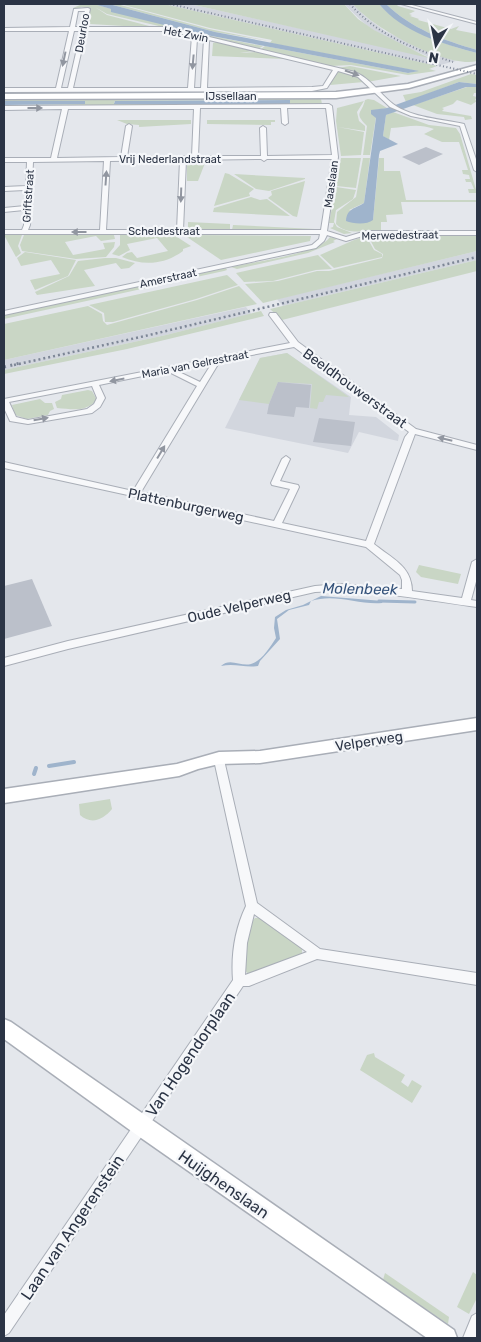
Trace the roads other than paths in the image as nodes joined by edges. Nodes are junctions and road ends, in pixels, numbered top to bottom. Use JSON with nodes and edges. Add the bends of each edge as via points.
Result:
{"nodes":[{"id":1,"x":402,"y":4,"type":"edge"},
{"id":2,"x":477,"y":23,"type":"edge"},
{"id":3,"x":4,"y":29,"type":"edge"},
{"id":4,"x":72,"y":29,"type":"junction"},
{"id":5,"x":84,"y":29,"type":"junction"},
{"id":6,"x":195,"y":35,"type":"junction"},
{"id":7,"x":207,"y":38,"type":"junction"},
{"id":8,"x":477,"y":67,"type":"edge"},
{"id":9,"x":335,"y":68,"type":"junction"},
{"id":10,"x":377,"y":89,"type":"junction"},
{"id":11,"x":58,"y":90,"type":"junction"},
{"id":12,"x":70,"y":90,"type":"junction"},
{"id":13,"x":191,"y":90,"type":"junction"},
{"id":14,"x":204,"y":90,"type":"junction"},
{"id":15,"x":4,"y":94,"type":"edge"},
{"id":16,"x":329,"y":106,"type":"joint"},
{"id":17,"x":197,"y":107,"type":"junction"},
{"id":18,"x":284,"y":107,"type":"junction"},
{"id":19,"x":4,"y":108,"type":"edge"},
{"id":20,"x":66,"y":108,"type":"junction"},
{"id":21,"x":285,"y":123,"type":"dead end"},
{"id":22,"x":128,"y":126,"type":"dead end"},
{"id":23,"x":263,"y":128,"type":"dead end"},
{"id":24,"x":335,"y":157,"type":"junction"},
{"id":25,"x":264,"y":158,"type":"junction"},
{"id":26,"x":54,"y":159,"type":"junction"},
{"id":27,"x":107,"y":159,"type":"junction"},
{"id":28,"x":124,"y":159,"type":"junction"},
{"id":29,"x":183,"y":159,"type":"junction"},
{"id":30,"x":195,"y":159,"type":"junction"},
{"id":31,"x":4,"y":160,"type":"edge"},
{"id":32,"x":30,"y":160,"type":"junction"},
{"id":33,"x":477,"y":170,"type":"edge"},
{"id":34,"x":28,"y":188,"type":"junction"},
{"id":35,"x":4,"y":190,"type":"edge"},
{"id":36,"x":27,"y":208,"type":"junction"},
{"id":37,"x":4,"y":210,"type":"edge"},
{"id":38,"x":180,"y":231,"type":"junction"},
{"id":39,"x":4,"y":232,"type":"edge"},
{"id":40,"x":24,"y":232,"type":"junction"},
{"id":41,"x":103,"y":232,"type":"junction"},
{"id":42,"x":324,"y":232,"type":"junction"},
{"id":43,"x":477,"y":233,"type":"edge"},
{"id":44,"x":4,"y":314,"type":"edge"},
{"id":45,"x":273,"y":315,"type":"dead end"},
{"id":46,"x":295,"y":344,"type":"junction"},
{"id":47,"x":216,"y":360,"type":"junction"},
{"id":48,"x":170,"y":370,"type":"junction"},
{"id":49,"x":95,"y":384,"type":"junction"},
{"id":50,"x":201,"y":385,"type":"junction"},
{"id":51,"x":4,"y":401,"type":"edge"},
{"id":52,"x":413,"y":430,"type":"junction"},
{"id":53,"x":477,"y":447,"type":"edge"},
{"id":54,"x":286,"y":459,"type":"dead end"},
{"id":55,"x":4,"y":465,"type":"edge"},
{"id":56,"x":136,"y":494,"type":"junction"},
{"id":57,"x":278,"y":524,"type":"junction"},
{"id":58,"x":369,"y":545,"type":"junction"},
{"id":59,"x":477,"y":562,"type":"edge"},
{"id":60,"x":407,"y":593,"type":"junction"},
{"id":61,"x":466,"y":601,"type":"junction"},
{"id":62,"x":477,"y":604,"type":"edge"},
{"id":63,"x":4,"y":662,"type":"edge"},
{"id":64,"x":477,"y":724,"type":"edge"},
{"id":65,"x":219,"y":764,"type":"junction"},
{"id":66,"x":4,"y":796,"type":"edge"},
{"id":67,"x":252,"y":906,"type":"junction"},
{"id":68,"x":317,"y":954,"type":"junction"},
{"id":69,"x":477,"y":979,"type":"edge"},
{"id":70,"x":239,"y":981,"type":"junction"},
{"id":71,"x":4,"y":1028,"type":"edge"},
{"id":72,"x":141,"y":1126,"type":"junction"},
{"id":73,"x":477,"y":1321,"type":"edge"},
{"id":74,"x":4,"y":1328,"type":"edge"},
{"id":75,"x":446,"y":1338,"type":"edge"},
{"id":76,"x":470,"y":1338,"type":"edge"}],
"edges":[{"from":1,"to":2,"type":"street"},
{"from":3,"to":4,"type":"street","name":"Het Zwin"},
{"from":4,"to":5,"type":"street","name":"Het Zwin"},
{"from":4,"to":5,"type":"street","name":"Deurloo","via":[[76,9],[83,8],[88,9]]},
{"from":4,"to":11,"type":"street","name":"Deurloo","one_way":true},
{"from":5,"to":6,"type":"street","name":"Het Zwin","via":[[168,29]]},
{"from":5,"to":12,"type":"street","name":"Deurloo"},
{"from":6,"to":7,"type":"street","name":"Het Zwin"},
{"from":6,"to":13,"type":"street","one_way":true},
{"from":7,"to":9,"type":"street","name":"Het Zwin"},
{"from":7,"to":14,"type":"street"},
{"from":8,"to":10,"type":"main road","name":"IJssellaan","via":[[409,86]]},
{"from":9,"to":10,"type":"street","name":"Het Zwin","one_way":true,"via":[[358,75]]},
{"from":9,"to":14,"type":"street","name":"IJssellaan","via":[[325,87]]},
{"from":10,"to":15,"type":"main road","name":"IJssellaan","via":[[318,96]]},
{"from":10,"to":33,"type":"street","name":"Het Zwin","via":[[404,109],[462,125]]},
{"from":11,"to":12,"type":"street","name":"IJssellaan"},
{"from":11,"to":15,"type":"street","name":"IJssellaan"},
{"from":12,"to":13,"type":"street","name":"IJssellaan"},
{"from":13,"to":14,"type":"street","name":"IJssellaan"},
{"from":16,"to":18,"type":"street","name":"IJssellaan"},
{"from":16,"to":24,"type":"street","name":"Maaslaan"},
{"from":17,"to":18,"type":"street","name":"IJssellaan"},
{"from":17,"to":20,"type":"street","name":"IJssellaan"},
{"from":17,"to":30,"type":"street"},
{"from":18,"to":21,"type":"street"},
{"from":19,"to":20,"type":"street","name":"IJssellaan","one_way":true},
{"from":20,"to":26,"type":"street"},
{"from":22,"to":28,"type":"street"},
{"from":23,"to":25,"type":"street"},
{"from":24,"to":25,"type":"street","name":"Vrij Nederlandstraat"},
{"from":24,"to":42,"type":"street","name":"Maaslaan"},
{"from":25,"to":30,"type":"street","name":"Vrij Nederlandstraat"},
{"from":26,"to":27,"type":"street","name":"Vrij Nederlandstraat"},
{"from":26,"to":32,"type":"street","name":"Vrij Nederlandstraat"},
{"from":27,"to":28,"type":"street","name":"Vrij Nederlandstraat"},
{"from":41,"to":27,"type":"street","one_way":true},
{"from":28,"to":29,"type":"street","name":"Vrij Nederlandstraat"},
{"from":29,"to":30,"type":"street","name":"Vrij Nederlandstraat"},
{"from":29,"to":38,"type":"street","one_way":true},
{"from":31,"to":32,"type":"street","name":"Vrij Nederlandstraat"},
{"from":32,"to":34,"type":"street","name":"Griftstraat"},
{"from":34,"to":35,"type":"street"},
{"from":34,"to":36,"type":"street","name":"Griftstraat"},
{"from":36,"to":37,"type":"street"},
{"from":36,"to":40,"type":"street","name":"Griftstraat"},
{"from":38,"to":41,"type":"street","name":"Scheldestraat"},
{"from":38,"to":42,"type":"street","name":"Scheldestraat"},
{"from":39,"to":40,"type":"street","name":"Scheldestraat"},
{"from":41,"to":40,"type":"street","name":"Scheldestraat","one_way":true},
{"from":42,"to":43,"type":"street","name":"Merwedestraat","via":[[346,239],[366,233]]},
{"from":42,"to":44,"type":"street","name":"Amerstraat","via":[[318,244],[307,249]]},
{"from":45,"to":46,"type":"street","name":"Beeldhouwerstraat"},
{"from":46,"to":47,"type":"street","name":"Maria van Gelrestraat"},
{"from":46,"to":52,"type":"street","name":"Beeldhouwerstraat"},
{"from":47,"to":48,"type":"street","name":"Maria van Gelrestraat"},
{"from":47,"to":50,"type":"street"},
{"from":48,"to":49,"type":"street","name":"Maria van Gelrestraat","one_way":true},
{"from":48,"to":50,"type":"street"},
{"from":49,"to":51,"type":"street","name":"Maria van Gelrestraat"},
{"from":51,"to":49,"type":"street","name":"Maria van Gelrestraat","one_way":true,"via":[[13,419],[28,422],[89,411],[101,398]]},
{"from":56,"to":50,"type":"street","one_way":true},
{"from":53,"to":52,"type":"street","one_way":true},
{"from":52,"to":58,"type":"street","name":"Beeldhouwerstraat"},
{"from":54,"to":57,"type":"street","via":[[275,483],[295,487]]},
{"from":55,"to":56,"type":"street","name":"Plattenburgerweg"},
{"from":56,"to":57,"type":"street","name":"Plattenburgerweg"},
{"from":57,"to":58,"type":"street","name":"Plattenburgerweg"},
{"from":58,"to":60,"type":"street","via":[[404,573]]},
{"from":59,"to":61,"type":"street"},
{"from":60,"to":61,"type":"street","name":"Oude Velperweg"},
{"from":60,"to":63,"type":"street","name":"Oude Velperweg","via":[[340,587],[294,592]]},
{"from":61,"to":62,"type":"street","name":"Oude Velperweg"},
{"from":64,"to":65,"type":"main road","name":"Velperweg","via":[[260,758],[250,763]]},
{"from":65,"to":66,"type":"main road","name":"Velperweg","via":[[193,772],[179,770]]},
{"from":65,"to":67,"type":"street"},
{"from":67,"to":68,"type":"street"},
{"from":67,"to":70,"type":"street","via":[[246,916],[237,969]]},
{"from":68,"to":69,"type":"street"},
{"from":68,"to":70,"type":"street"},
{"from":70,"to":72,"type":"street","name":"Van Hogendorplaan"},
{"from":71,"to":72,"type":"main road","name":"Huijghenslaan"},
{"from":72,"to":74,"type":"street","name":"Laan van Angerenstein"},
{"from":72,"to":75,"type":"main road","name":"Huijghenslaan"},
{"from":73,"to":76,"type":"street"}]}
